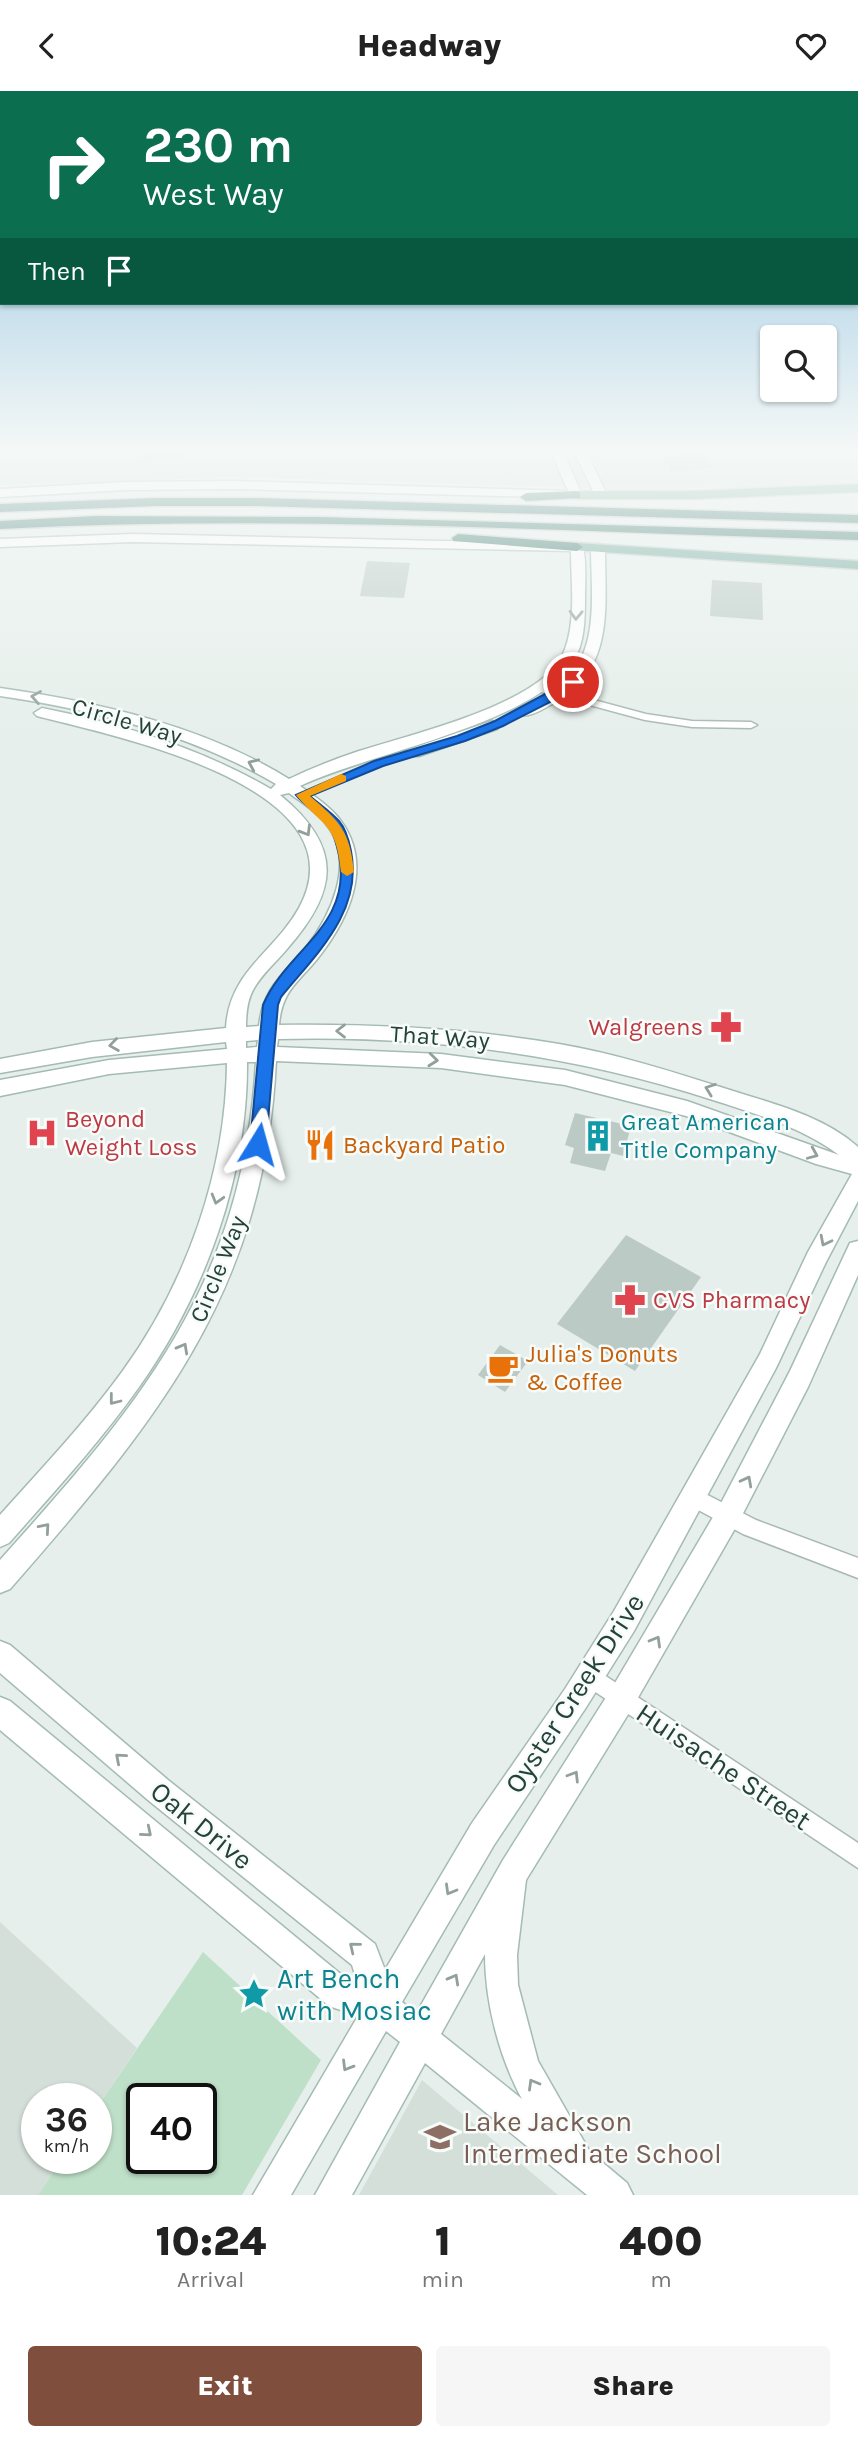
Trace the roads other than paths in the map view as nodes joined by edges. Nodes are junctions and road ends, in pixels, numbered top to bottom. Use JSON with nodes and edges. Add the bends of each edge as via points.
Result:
{"nodes":[{"id":1,"x":577,"y":547,"type":"edge"},
{"id":2,"x":581,"y":547,"type":"edge"},
{"id":3,"x":598,"y":548,"type":"junction"},
{"id":4,"x":858,"y":565,"type":"edge"},
{"id":5,"x":577,"y":588,"type":"junction"},
{"id":6,"x":597,"y":589,"type":"junction"},
{"id":7,"x":573,"y":646,"type":"junction"},
{"id":8,"x":593,"y":650,"type":"junction"},
{"id":9,"x":538,"y":688,"type":"junction"},
{"id":10,"x":0,"y":692,"type":"edge"},
{"id":11,"x":558,"y":694,"type":"junction"},
{"id":12,"x":0,"y":706,"type":"edge"},
{"id":13,"x":485,"y":715,"type":"junction"},
{"id":14,"x":499,"y":723,"type":"junction"},
{"id":15,"x":751,"y":725,"type":"dead end"},
{"id":16,"x":296,"y":790,"type":"junction"},
{"id":17,"x":276,"y":800,"type":"junction"},
{"id":18,"x":266,"y":1043,"type":"junction"},
{"id":19,"x":236,"y":1044,"type":"junction"},
{"id":20,"x":0,"y":1066,"type":"edge"},
{"id":21,"x":680,"y":1078,"type":"junction"},
{"id":22,"x":0,"y":1088,"type":"edge"},
{"id":23,"x":684,"y":1107,"type":"junction"},
{"id":24,"x":858,"y":1160,"type":"edge"},
{"id":25,"x":858,"y":1167,"type":"edge"},
{"id":26,"x":858,"y":1181,"type":"edge"},
{"id":27,"x":858,"y":1250,"type":"edge"},
{"id":28,"x":694,"y":1497,"type":"junction"},
{"id":29,"x":728,"y":1516,"type":"junction"},
{"id":30,"x":0,"y":1534,"type":"edge"},
{"id":31,"x":858,"y":1568,"type":"edge"},
{"id":32,"x":0,"y":1580,"type":"edge"},
{"id":33,"x":0,"y":1655,"type":"edge"},
{"id":34,"x":589,"y":1675,"type":"junction"},
{"id":35,"x":622,"y":1698,"type":"junction"},
{"id":36,"x":0,"y":1711,"type":"edge"},
{"id":37,"x":858,"y":1857,"type":"edge"},
{"id":38,"x":514,"y":1871,"type":"junction"},
{"id":39,"x":382,"y":2007,"type":"junction"},
{"id":40,"x":420,"y":2040,"type":"junction"},
{"id":41,"x":579,"y":2165,"type":"junction"},
{"id":42,"x":271,"y":2195,"type":"edge"},
{"id":43,"x":333,"y":2195,"type":"edge"},
{"id":44,"x":615,"y":2195,"type":"edge"}],
"edges":[{"from":1,"to":5,"type":"street"},
{"from":2,"to":3,"type":"main road"},
{"from":3,"to":4,"type":"main road"},
{"from":3,"to":6,"type":"street"},
{"from":5,"to":6,"type":"street"},
{"from":5,"to":7,"type":"street","one_way":true},
{"from":6,"to":8,"type":"street"},
{"from":7,"to":8,"type":"street"},
{"from":7,"to":9,"type":"street","via":[[562,668]]},
{"from":8,"to":11,"type":"street","via":[[578,677]]},
{"from":9,"to":11,"type":"street"},
{"from":9,"to":13,"type":"street"},
{"from":16,"to":10,"type":"street","name":"Circle Way","one_way":true,"via":[[254,764],[158,726],[72,703]]},
{"from":11,"to":14,"type":"street"},
{"from":11,"to":15,"type":"street","via":[[668,721]]},
{"from":12,"to":17,"type":"street","name":"Circle Way","via":[[59,716],[153,742],[242,777]]},
{"from":13,"to":14,"type":"street"},
{"from":13,"to":16,"type":"street","via":[[340,763]]},
{"from":14,"to":16,"type":"street"},
{"from":16,"to":17,"type":"street"},
{"from":16,"to":18,"type":"street","name":"Circle Way","via":[[334,824],[342,838],[347,883],[330,929],[275,995]]},
{"from":17,"to":19,"type":"street","name":"Circle Way","one_way":true,"via":[[300,820],[314,846],[316,890],[302,920],[243,990]]},
{"from":18,"to":19,"type":"street","name":"That Way"},
{"from":21,"to":18,"type":"street","name":"That Way","one_way":true,"via":[[606,1059],[499,1042],[366,1031]]},
{"from":18,"to":23,"type":"street","name":"That Way","one_way":true,"via":[[492,1065],[573,1078]]},
{"from":32,"to":18,"type":"street","name":"Circle Way","one_way":true,"via":[[140,1412],[195,1326],[246,1199],[263,1117]]},
{"from":19,"to":20,"type":"street","name":"That Way","one_way":true,"via":[[130,1043]]},
{"from":19,"to":22,"type":"street","name":"That Way"},
{"from":19,"to":30,"type":"street","name":"Circle Way","one_way":true,"via":[[237,1098],[225,1169],[210,1222],[179,1296],[146,1357],[116,1398]]},
{"from":21,"to":23,"type":"street"},
{"from":24,"to":21,"type":"street","name":"That Way","one_way":true,"via":[[848,1147],[778,1114]]},
{"from":23,"to":25,"type":"street","name":"That Way","one_way":true,"via":[[836,1164]]},
{"from":26,"to":28,"type":"street","name":"Oyster Creek Drive","one_way":true},
{"from":29,"to":27,"type":"street","name":"Oyster Creek Drive","one_way":true,"via":[[799,1379]]},
{"from":28,"to":29,"type":"street"},
{"from":28,"to":34,"type":"street","name":"Oyster Creek Drive"},
{"from":29,"to":31,"type":"street"},
{"from":35,"to":29,"type":"street","name":"Oyster Creek Drive","one_way":true},
{"from":39,"to":33,"type":"street","name":"Oak Drive","one_way":true,"via":[[364,1955],[158,1790]]},
{"from":34,"to":35,"type":"street","name":"Huisache Street"},
{"from":34,"to":39,"type":"street","name":"Oyster Creek Drive","one_way":true,"via":[[483,1834]]},
{"from":35,"to":37,"type":"street","name":"Huisache Street"},
{"from":38,"to":35,"type":"street","name":"Oyster Creek Drive","one_way":true},
{"from":36,"to":39,"type":"street","name":"Oak Drive","one_way":true,"via":[[340,1995]]},
{"from":40,"to":38,"type":"street","name":"Oyster Creek Drive","one_way":true},
{"from":41,"to":38,"type":"street","one_way":true,"via":[[523,2067],[502,1985],[501,1955]]},
{"from":39,"to":40,"type":"street","name":"Oak Drive"},
{"from":39,"to":42,"type":"street","name":"Oyster Creek Drive","one_way":true},
{"from":40,"to":41,"type":"street","name":"Oak Drive"},
{"from":40,"to":43,"type":"street","name":"Oyster Creek Drive"},
{"from":41,"to":44,"type":"street","name":"Oak Drive"}]}
